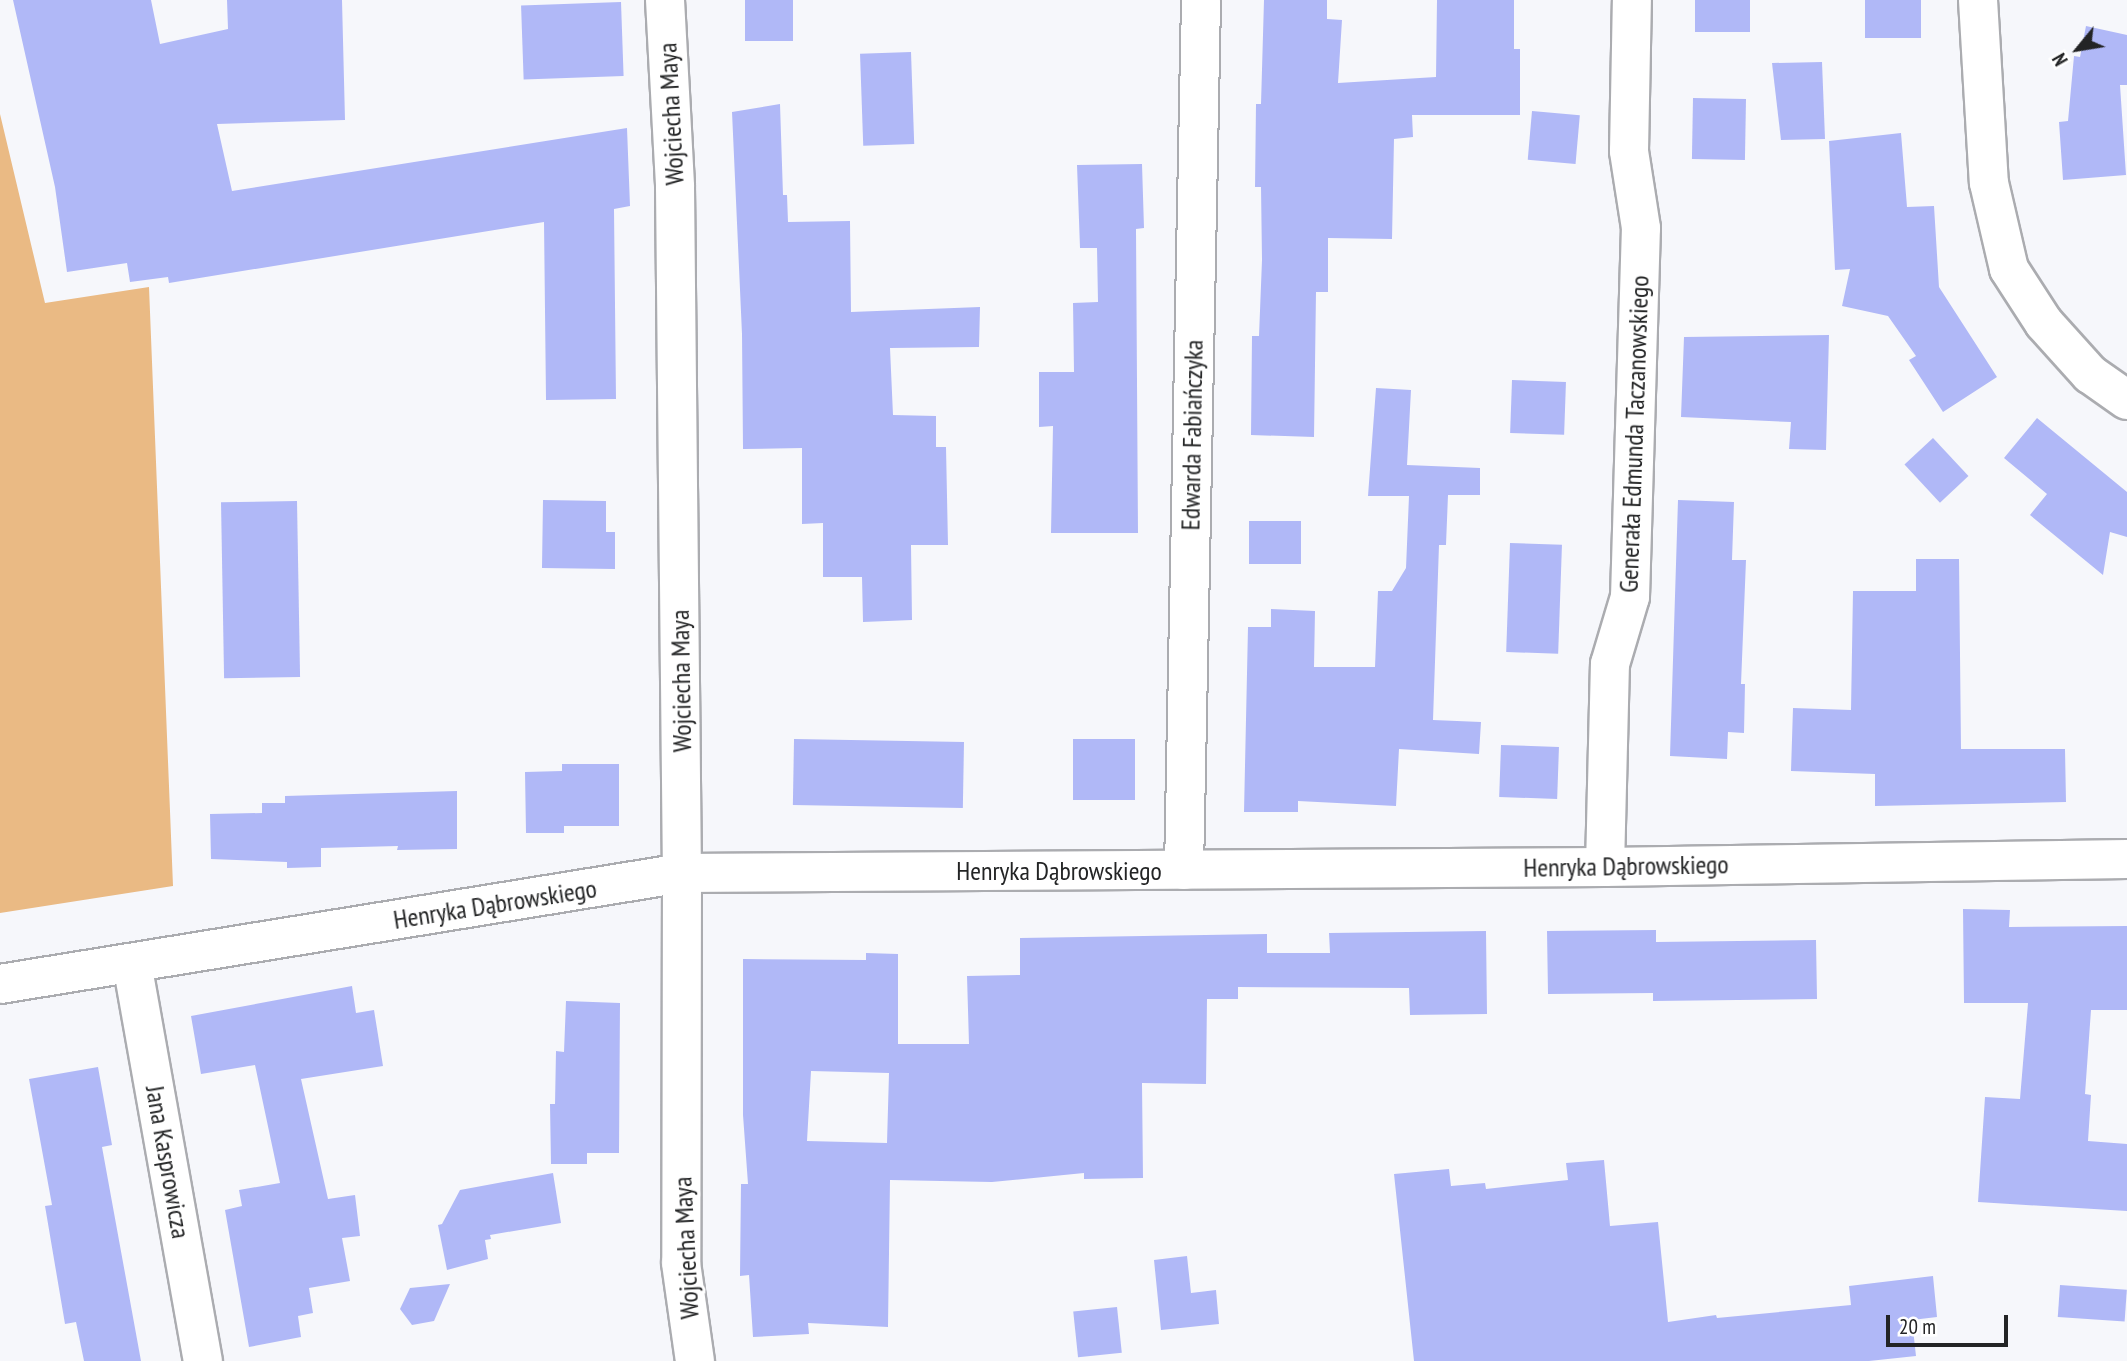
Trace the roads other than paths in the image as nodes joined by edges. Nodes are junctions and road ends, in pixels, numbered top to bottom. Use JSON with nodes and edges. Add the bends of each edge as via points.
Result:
{"nodes":[{"id":1,"x":665,"y":0,"type":"edge"},
{"id":2,"x":1201,"y":0,"type":"edge"},
{"id":3,"x":1632,"y":0,"type":"edge"},
{"id":4,"x":1979,"y":0,"type":"edge"},
{"id":5,"x":2127,"y":400,"type":"edge"},
{"id":6,"x":2127,"y":859,"type":"edge"},
{"id":7,"x":1605,"y":867,"type":"junction"},
{"id":8,"x":1184,"y":870,"type":"junction"},
{"id":9,"x":682,"y":873,"type":"junction"},
{"id":10,"x":132,"y":963,"type":"junction"},
{"id":11,"x":0,"y":984,"type":"edge"},
{"id":12,"x":203,"y":1361,"type":"edge"},
{"id":13,"x":695,"y":1361,"type":"edge"}],
"edges":[{"from":1,"to":9,"type":"street","name":"Wojciecha Maya","via":[[675,187]]},
{"from":2,"to":8,"type":"street","name":"Edwarda Fabiańczyka"},
{"from":3,"to":7,"type":"street","name":"Generała Edmunda Taczanowskiego","via":[[1629,151],[1641,242],[1630,597],[1610,664]]},
{"from":4,"to":5,"type":"street","via":[[1989,183],[2009,269],[2045,323],[2090,374]]},
{"from":6,"to":7,"type":"street","name":"Henryka Dąbrowskiego"},
{"from":7,"to":8,"type":"street","name":"Henryka Dąbrowskiego"},
{"from":8,"to":9,"type":"street","name":"Henryka Dąbrowskiego"},
{"from":9,"to":10,"type":"street","name":"Henryka Dąbrowskiego"},
{"from":9,"to":13,"type":"street","name":"Wojciecha Maya","via":[[681,1263]]},
{"from":10,"to":11,"type":"street","name":"Henryka Dąbrowskiego"},
{"from":10,"to":12,"type":"street","name":"Jana Kasprowicza"}]}
